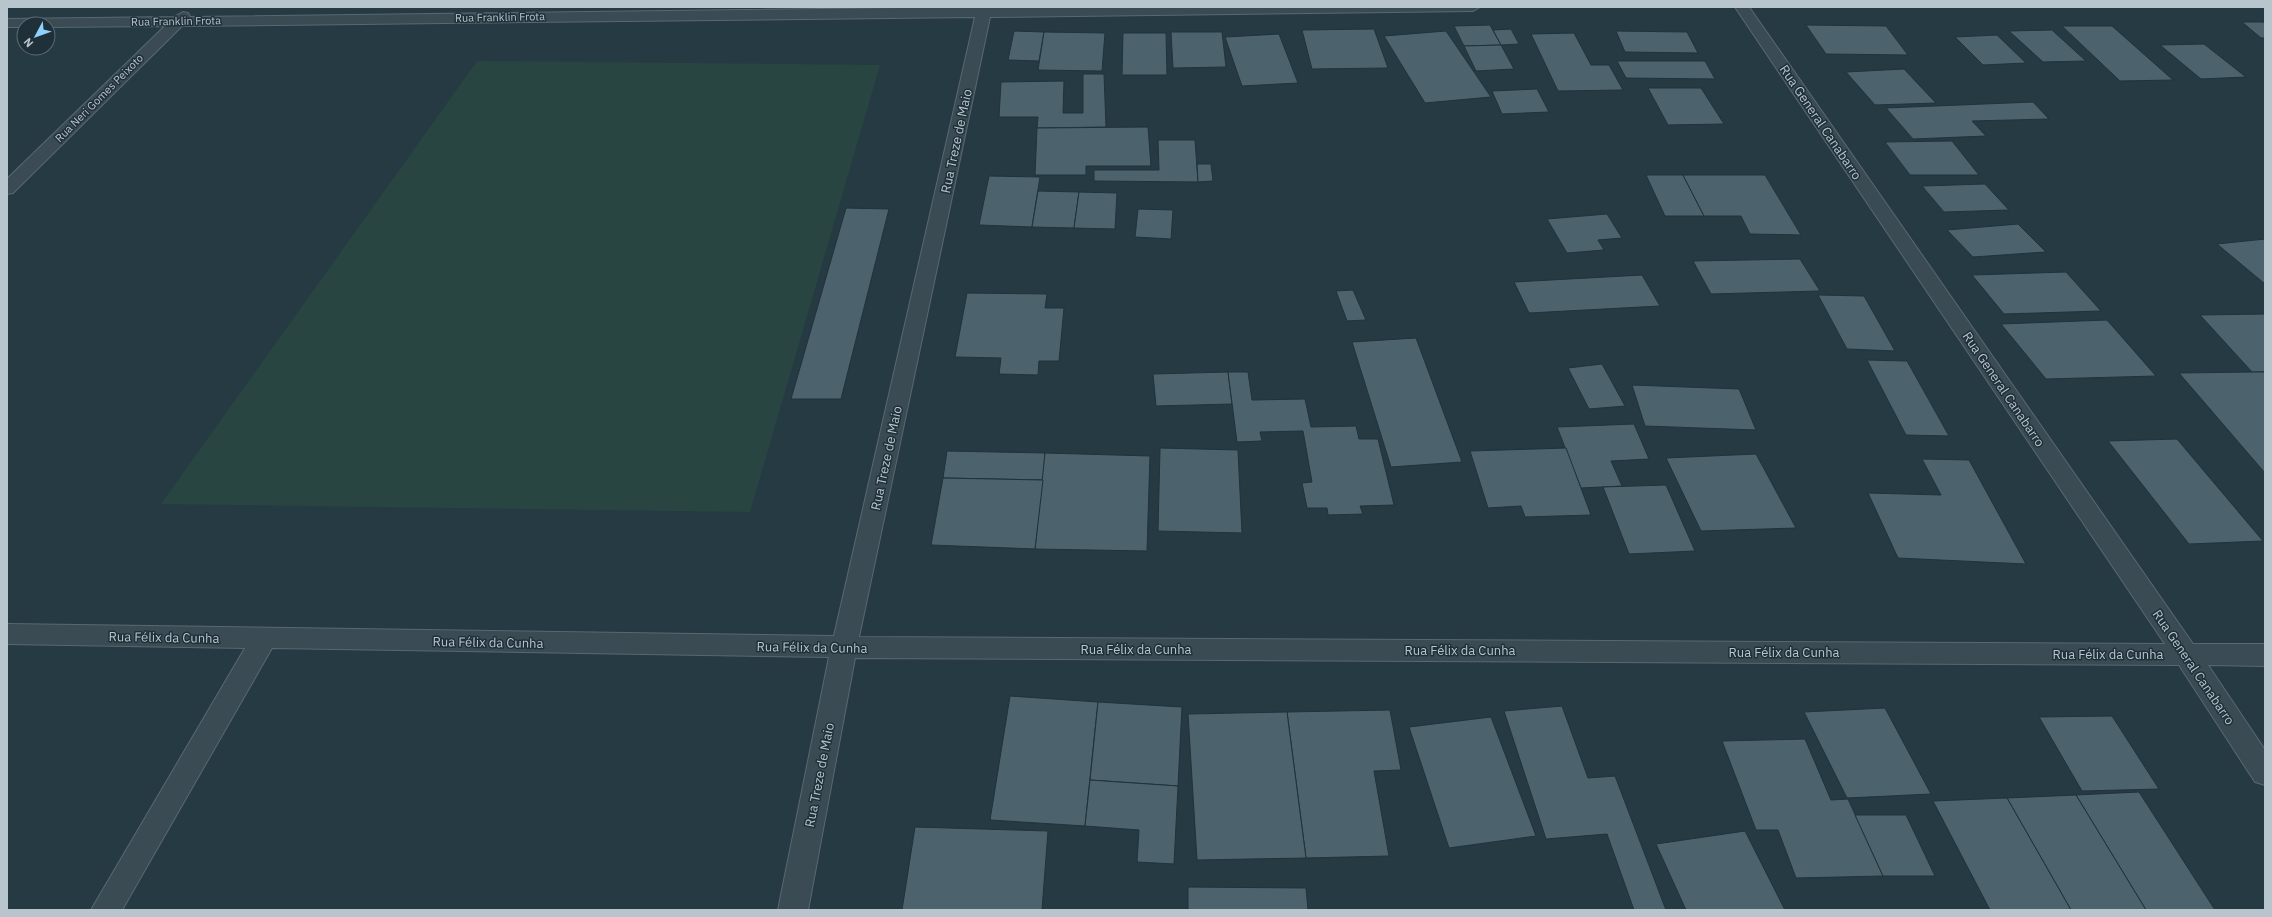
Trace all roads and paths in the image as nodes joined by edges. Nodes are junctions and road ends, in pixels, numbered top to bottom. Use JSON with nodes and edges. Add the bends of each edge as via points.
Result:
{"nodes":[{"id":1,"x":192,"y":7,"type":"edge"},
{"id":2,"x":1473,"y":7,"type":"edge"},
{"id":3,"x":1742,"y":7,"type":"edge"},
{"id":4,"x":985,"y":9,"type":"edge"},
{"id":5,"x":177,"y":21,"type":"junction"},
{"id":6,"x":7,"y":23,"type":"edge"},
{"id":7,"x":7,"y":189,"type":"edge"},
{"id":8,"x":7,"y":634,"type":"edge"},
{"id":9,"x":264,"y":639,"type":"junction"},
{"id":10,"x":844,"y":647,"type":"junction"},
{"id":11,"x":2186,"y":654,"type":"junction"},
{"id":12,"x":2265,"y":655,"type":"edge"},
{"id":13,"x":2265,"y":773,"type":"edge"},
{"id":14,"x":106,"y":910,"type":"edge"},
{"id":15,"x":793,"y":910,"type":"edge"}],
"edges":[{"from":1,"to":5,"type":"street","name":"Rua Neri Gomes Peixoto"},
{"from":2,"to":4,"type":"street","name":"Rua Franklin Frota"},
{"from":3,"to":11,"type":"street","name":"Rua General Canabarro"},
{"from":4,"to":5,"type":"street","name":"Rua Franklin Frota"},
{"from":4,"to":10,"type":"street","name":"Rua Treze de Maio"},
{"from":5,"to":6,"type":"street","name":"Rua Franklin Frota"},
{"from":5,"to":7,"type":"street","name":"Rua Neri Gomes Peixoto"},
{"from":8,"to":9,"type":"street","name":"Rua Félix da Cunha"},
{"from":9,"to":10,"type":"street","name":"Rua Félix da Cunha"},
{"from":9,"to":14,"type":"street"},
{"from":10,"to":11,"type":"street","name":"Rua Félix da Cunha"},
{"from":10,"to":15,"type":"street","name":"Rua Treze de Maio"},
{"from":11,"to":12,"type":"street","name":"Rua Félix da Cunha"},
{"from":11,"to":13,"type":"street","name":"Rua General Canabarro"}]}
